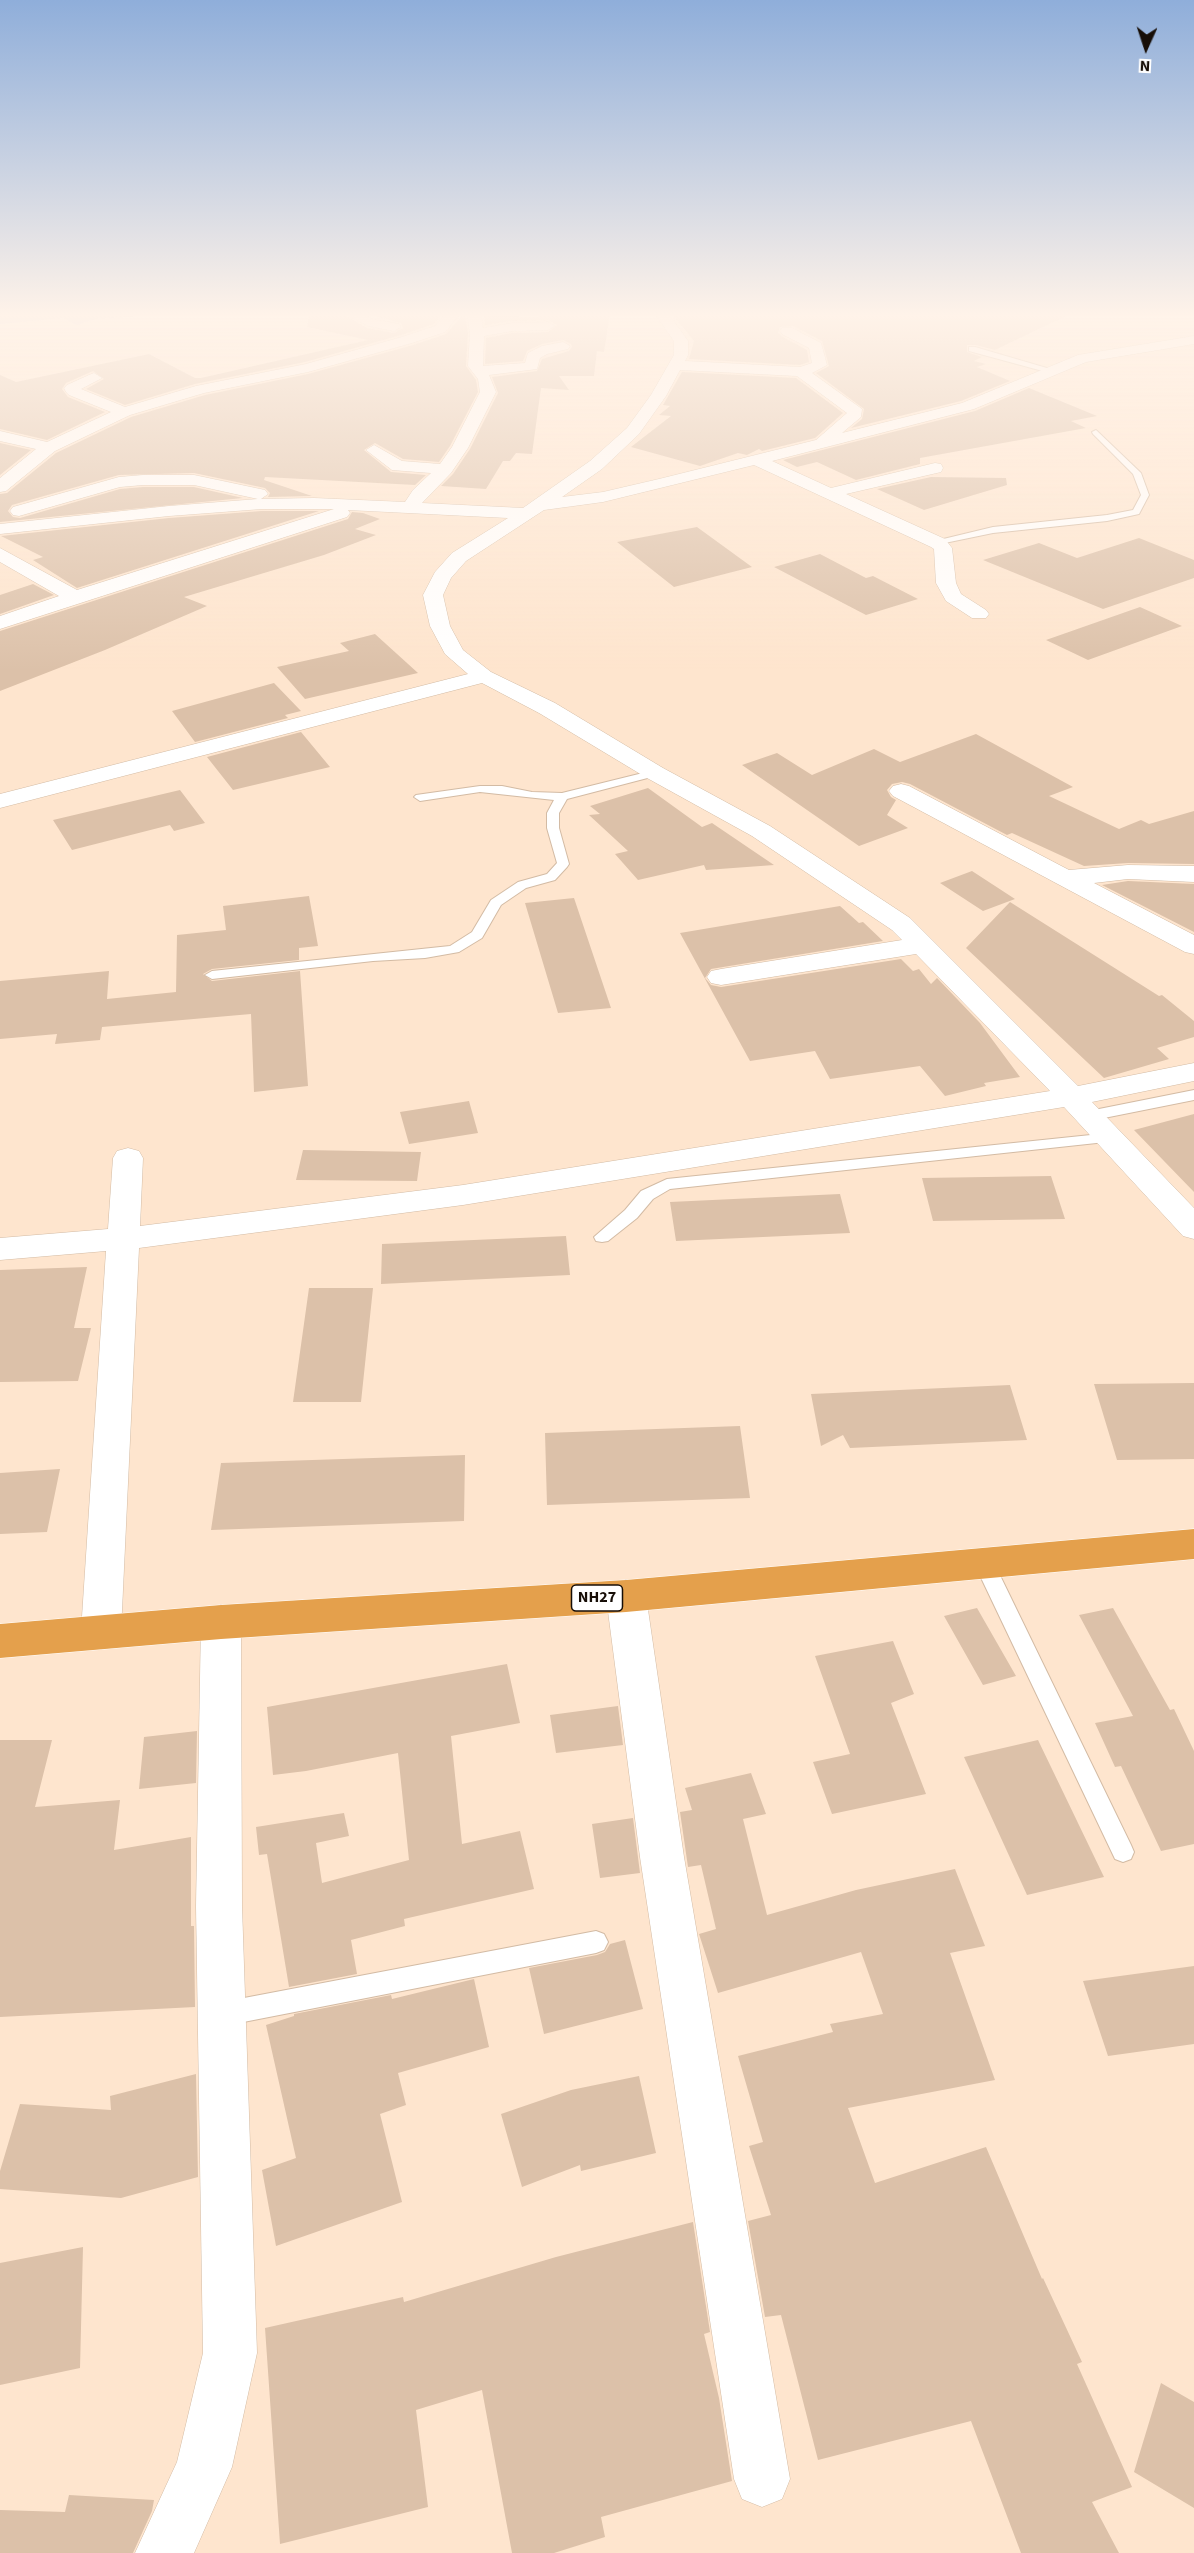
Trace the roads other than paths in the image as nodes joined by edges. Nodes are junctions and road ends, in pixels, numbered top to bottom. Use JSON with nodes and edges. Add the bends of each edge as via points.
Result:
{"nodes":[{"id":1,"x":79,"y":433,"type":"edge"},
{"id":2,"x":467,"y":433,"type":"edge"},
{"id":3,"x":630,"y":433,"type":"edge"},
{"id":4,"x":832,"y":433,"type":"edge"},
{"id":5,"x":858,"y":433,"type":"edge"},
{"id":6,"x":1097,"y":433,"type":"edge"},
{"id":7,"x":0,"y":436,"type":"edge"},
{"id":8,"x":822,"y":442,"type":"junction"},
{"id":9,"x":49,"y":447,"type":"junction"},
{"id":10,"x":374,"y":450,"type":"dead end"},
{"id":11,"x":754,"y":459,"type":"junction"},
{"id":12,"x":935,"y":468,"type":"dead end"},
{"id":13,"x":445,"y":469,"type":"junction"},
{"id":14,"x":0,"y":487,"type":"edge"},
{"id":15,"x":830,"y":493,"type":"junction"},
{"id":16,"x":415,"y":501,"type":"junction"},
{"id":17,"x":314,"y":503,"type":"junction"},
{"id":18,"x":366,"y":506,"type":"junction"},
{"id":19,"x":531,"y":510,"type":"junction"},
{"id":20,"x":0,"y":517,"type":"edge"},
{"id":21,"x":0,"y":529,"type":"edge"},
{"id":22,"x":938,"y":543,"type":"junction"},
{"id":23,"x":0,"y":554,"type":"edge"},
{"id":24,"x":75,"y":597,"type":"junction"},
{"id":25,"x":979,"y":614,"type":"dead end"},
{"id":26,"x":0,"y":624,"type":"edge"},
{"id":27,"x":484,"y":676,"type":"junction"},
{"id":28,"x":655,"y":773,"type":"junction"},
{"id":29,"x":901,"y":791,"type":"dead end"},
{"id":30,"x":420,"y":797,"type":"dead end"},
{"id":31,"x":562,"y":797,"type":"junction"},
{"id":32,"x":0,"y":801,"type":"edge"},
{"id":33,"x":1194,"y":874,"type":"edge"},
{"id":34,"x":1064,"y":878,"type":"junction"},
{"id":35,"x":922,"y":945,"type":"junction"},
{"id":36,"x":1194,"y":946,"type":"edge"},
{"id":37,"x":212,"y":975,"type":"dead end"},
{"id":38,"x":722,"y":977,"type":"dead end"},
{"id":39,"x":1194,"y":1072,"type":"edge"},
{"id":40,"x":1194,"y":1095,"type":"edge"},
{"id":41,"x":1080,"y":1107,"type":"junction"},
{"id":42,"x":1110,"y":1138,"type":"junction"},
{"id":43,"x":128,"y":1158,"type":"dead end"},
{"id":44,"x":1194,"y":1228,"type":"edge"},
{"id":45,"x":602,"y":1237,"type":"dead end"},
{"id":46,"x":124,"y":1239,"type":"junction"},
{"id":47,"x":0,"y":1249,"type":"edge"},
{"id":48,"x":1194,"y":1544,"type":"edge"},
{"id":49,"x":984,"y":1563,"type":"junction"},
{"id":50,"x":626,"y":1596,"type":"junction"},
{"id":51,"x":221,"y":1623,"type":"junction"},
{"id":52,"x":101,"y":1632,"type":"junction"},
{"id":53,"x":0,"y":1641,"type":"edge"},
{"id":54,"x":1124,"y":1852,"type":"dead end"},
{"id":55,"x":596,"y":1942,"type":"dead end"},
{"id":56,"x":222,"y":2014,"type":"junction"},
{"id":57,"x":762,"y":2479,"type":"dead end"},
{"id":58,"x":164,"y":2553,"type":"edge"}],
"edges":[{"from":1,"to":9,"type":"street"},
{"from":2,"to":13,"type":"street"},
{"from":3,"to":19,"type":"street","via":[[596,465]]},
{"from":4,"to":8,"type":"street"},
{"from":5,"to":8,"type":"street"},
{"from":6,"to":22,"type":"lane","via":[[1137,473],[1145,495],[1136,512],[993,530]]},
{"from":7,"to":9,"type":"street"},
{"from":8,"to":11,"type":"street"},
{"from":9,"to":14,"type":"street"},
{"from":10,"to":13,"type":"street","via":[[398,466]]},
{"from":11,"to":15,"type":"street"},
{"from":11,"to":19,"type":"street","via":[[603,497]]},
{"from":12,"to":15,"type":"street"},
{"from":13,"to":16,"type":"street"},
{"from":15,"to":22,"type":"street"},
{"from":16,"to":18,"type":"street"},
{"from":16,"to":19,"type":"street"},
{"from":17,"to":18,"type":"street"},
{"from":17,"to":20,"type":"street","via":[[170,478],[119,482]]},
{"from":17,"to":21,"type":"street","via":[[169,510]]},
{"from":18,"to":24,"type":"street"},
{"from":19,"to":27,"type":"street","via":[[459,557],[442,576],[433,596],[440,626],[455,654]]},
{"from":22,"to":25,"type":"street","via":[[943,548],[946,584],[953,597]]},
{"from":23,"to":24,"type":"street"},
{"from":24,"to":26,"type":"street"},
{"from":27,"to":28,"type":"street","via":[[547,708]]},
{"from":27,"to":32,"type":"street"},
{"from":28,"to":31,"type":"lane"},
{"from":28,"to":35,"type":"street","via":[[761,831],[901,924]]},
{"from":29,"to":34,"type":"street"},
{"from":30,"to":31,"type":"lane","via":[[480,789]]},
{"from":31,"to":37,"type":"lane","via":[[554,813],[553,828],[563,864],[551,877],[522,885],[496,903],[477,935],[454,949]]},
{"from":33,"to":34,"type":"street","via":[[1128,872]]},
{"from":34,"to":36,"type":"street"},
{"from":35,"to":38,"type":"street"},
{"from":35,"to":41,"type":"street"},
{"from":39,"to":41,"type":"street"},
{"from":40,"to":41,"type":"lane"},
{"from":41,"to":42,"type":"street"},
{"from":41,"to":46,"type":"street"},
{"from":42,"to":44,"type":"street"},
{"from":42,"to":45,"type":"lane","via":[[667,1184],[647,1195]]},
{"from":43,"to":46,"type":"street"},
{"from":46,"to":47,"type":"street"},
{"from":46,"to":52,"type":"street"},
{"from":48,"to":49,"type":"highway","number":"NH27"},
{"from":49,"to":50,"type":"highway","number":"NH27"},
{"from":49,"to":54,"type":"lane"},
{"from":50,"to":51,"type":"highway","number":"NH27"},
{"from":50,"to":57,"type":"street","via":[[662,1857]]},
{"from":51,"to":52,"type":"highway","number":"NH27"},
{"from":51,"to":56,"type":"street"},
{"from":52,"to":53,"type":"highway","number":"NH27"},
{"from":55,"to":56,"type":"lane"},
{"from":56,"to":58,"type":"street","via":[[230,2353],[204,2467]]}]}
